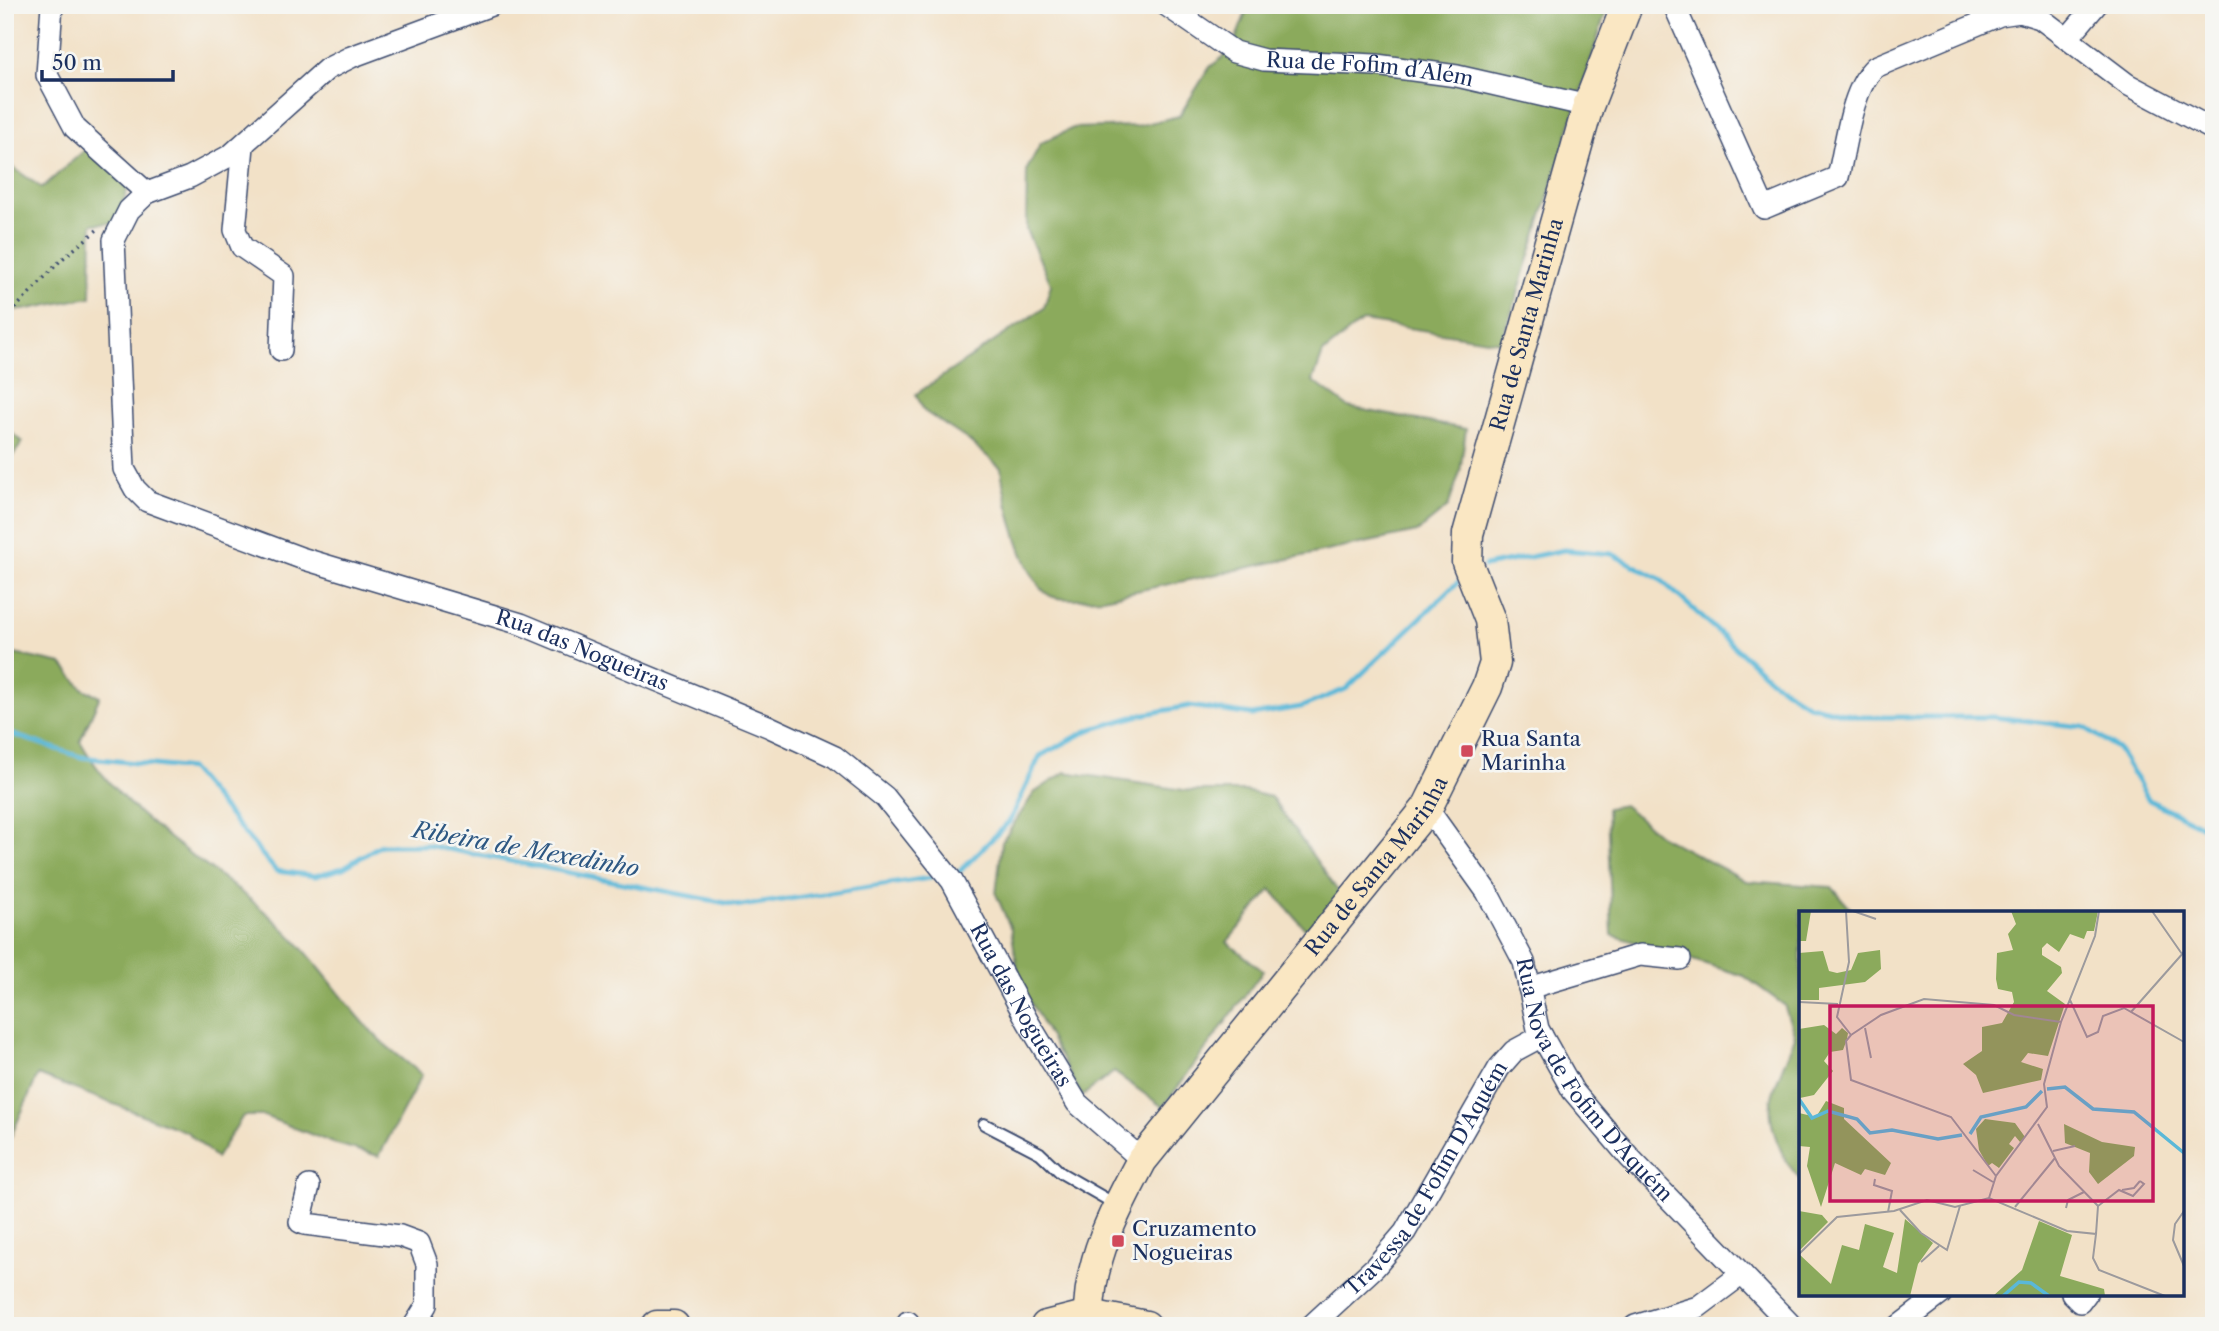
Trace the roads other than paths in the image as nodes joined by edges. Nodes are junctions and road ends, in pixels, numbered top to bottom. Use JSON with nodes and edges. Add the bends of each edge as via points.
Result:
{"nodes":[{"id":1,"x":52,"y":5,"type":"edge"},
{"id":2,"x":491,"y":5,"type":"edge"},
{"id":3,"x":1166,"y":5,"type":"edge"},
{"id":4,"x":1627,"y":5,"type":"edge"},
{"id":5,"x":1674,"y":5,"type":"edge"},
{"id":6,"x":2096,"y":5,"type":"edge"},
{"id":7,"x":2067,"y":39,"type":"junction"},
{"id":8,"x":1588,"y":106,"type":"junction"},
{"id":9,"x":2214,"y":130,"type":"edge"},
{"id":10,"x":243,"y":146,"type":"junction"},
{"id":11,"x":147,"y":193,"type":"junction"},
{"id":12,"x":281,"y":350,"type":"dead end"},
{"id":13,"x":1427,"y":808,"type":"junction"},
{"id":14,"x":1680,"y":959,"type":"dead end"},
{"id":15,"x":1530,"y":988,"type":"junction"},
{"id":16,"x":1542,"y":1036,"type":"junction"},
{"id":17,"x":984,"y":1124,"type":"dead end"},
{"id":18,"x":1142,"y":1160,"type":"junction"},
{"id":19,"x":310,"y":1185,"type":"dead end"},
{"id":20,"x":1117,"y":1205,"type":"junction"},
{"id":21,"x":1742,"y":1274,"type":"junction"},
{"id":22,"x":1938,"y":1296,"type":"edge"},
{"id":23,"x":1089,"y":1315,"type":"junction"},
{"id":24,"x":414,"y":1326,"type":"edge"},
{"id":25,"x":657,"y":1326,"type":"edge"},
{"id":26,"x":674,"y":1326,"type":"edge"},
{"id":27,"x":1046,"y":1326,"type":"edge"},
{"id":28,"x":1146,"y":1326,"type":"edge"},
{"id":29,"x":1311,"y":1326,"type":"edge"},
{"id":30,"x":1635,"y":1326,"type":"edge"},
{"id":31,"x":1793,"y":1326,"type":"edge"},
{"id":32,"x":1899,"y":1326,"type":"edge"}],
"edges":[{"from":1,"to":11,"type":"street","via":[[47,75],[75,128]]},
{"from":2,"to":10,"type":"street","via":[[327,69]]},
{"from":3,"to":8,"type":"street","name":"Rua de Fofim d´Além","via":[[1234,52],[1264,60],[1376,65],[1457,76]]},
{"from":4,"to":8,"type":"street","name":"Rua de Santa Marinha"},
{"from":5,"to":7,"type":"street","via":[[1764,208],[1838,177],[1863,78],[1875,67],[2000,15],[2020,12],[2040,19]]},
{"from":6,"to":7,"type":"street"},
{"from":7,"to":9,"type":"street","via":[[2127,84]]},
{"from":8,"to":13,"type":"street","name":"Rua de Santa Marinha","via":[[1468,534],[1467,562],[1490,621],[1495,663]]},
{"from":10,"to":11,"type":"street","via":[[190,177]]},
{"from":10,"to":12,"type":"street","via":[[235,230],[242,247],[284,276]]},
{"from":11,"to":18,"type":"street","name":"Rua das Nogueiras","via":[[129,210],[114,240],[124,469],[147,501],[301,558],[521,624],[835,757],[885,797],[952,881],[1077,1103]]},
{"from":13,"to":15,"type":"street","name":"Rua Nova de Fofim D'Aquém","via":[[1487,892],[1524,962]]},
{"from":13,"to":18,"type":"street","name":"Rua de Santa Marinha"},
{"from":14,"to":15,"type":"street","via":[[1640,955]]},
{"from":15,"to":16,"type":"street","name":"Rua Nova de Fofim D'Aquém"},
{"from":16,"to":21,"type":"street","name":"Rua Nova de Fofim D'Aquém","via":[[1573,1091],[1630,1158]]},
{"from":16,"to":29,"type":"street","name":"Travessa de Fofim D'Aquém","via":[[1514,1051],[1499,1068],[1430,1192],[1391,1250]]},
{"from":17,"to":20,"type":"lane","via":[[1040,1153],[1061,1173]]},
{"from":18,"to":20,"type":"street","name":"Rua de Santa Marinha"},
{"from":19,"to":24,"type":"street","via":[[300,1222],[400,1236],[419,1243],[427,1264],[427,1306]]},
{"from":20,"to":23,"type":"street","name":"Rua de Santa Marinha","via":[[1093,1270]]},
{"from":21,"to":30,"type":"street","via":[[1698,1307]]},
{"from":21,"to":31,"type":"street","name":"Rua Nova de Fofim D'Aquém"},
{"from":22,"to":32,"type":"street"},
{"from":23,"to":27,"type":"street"},
{"from":23,"to":28,"type":"street"},
{"from":25,"to":26,"type":"street"}]}
